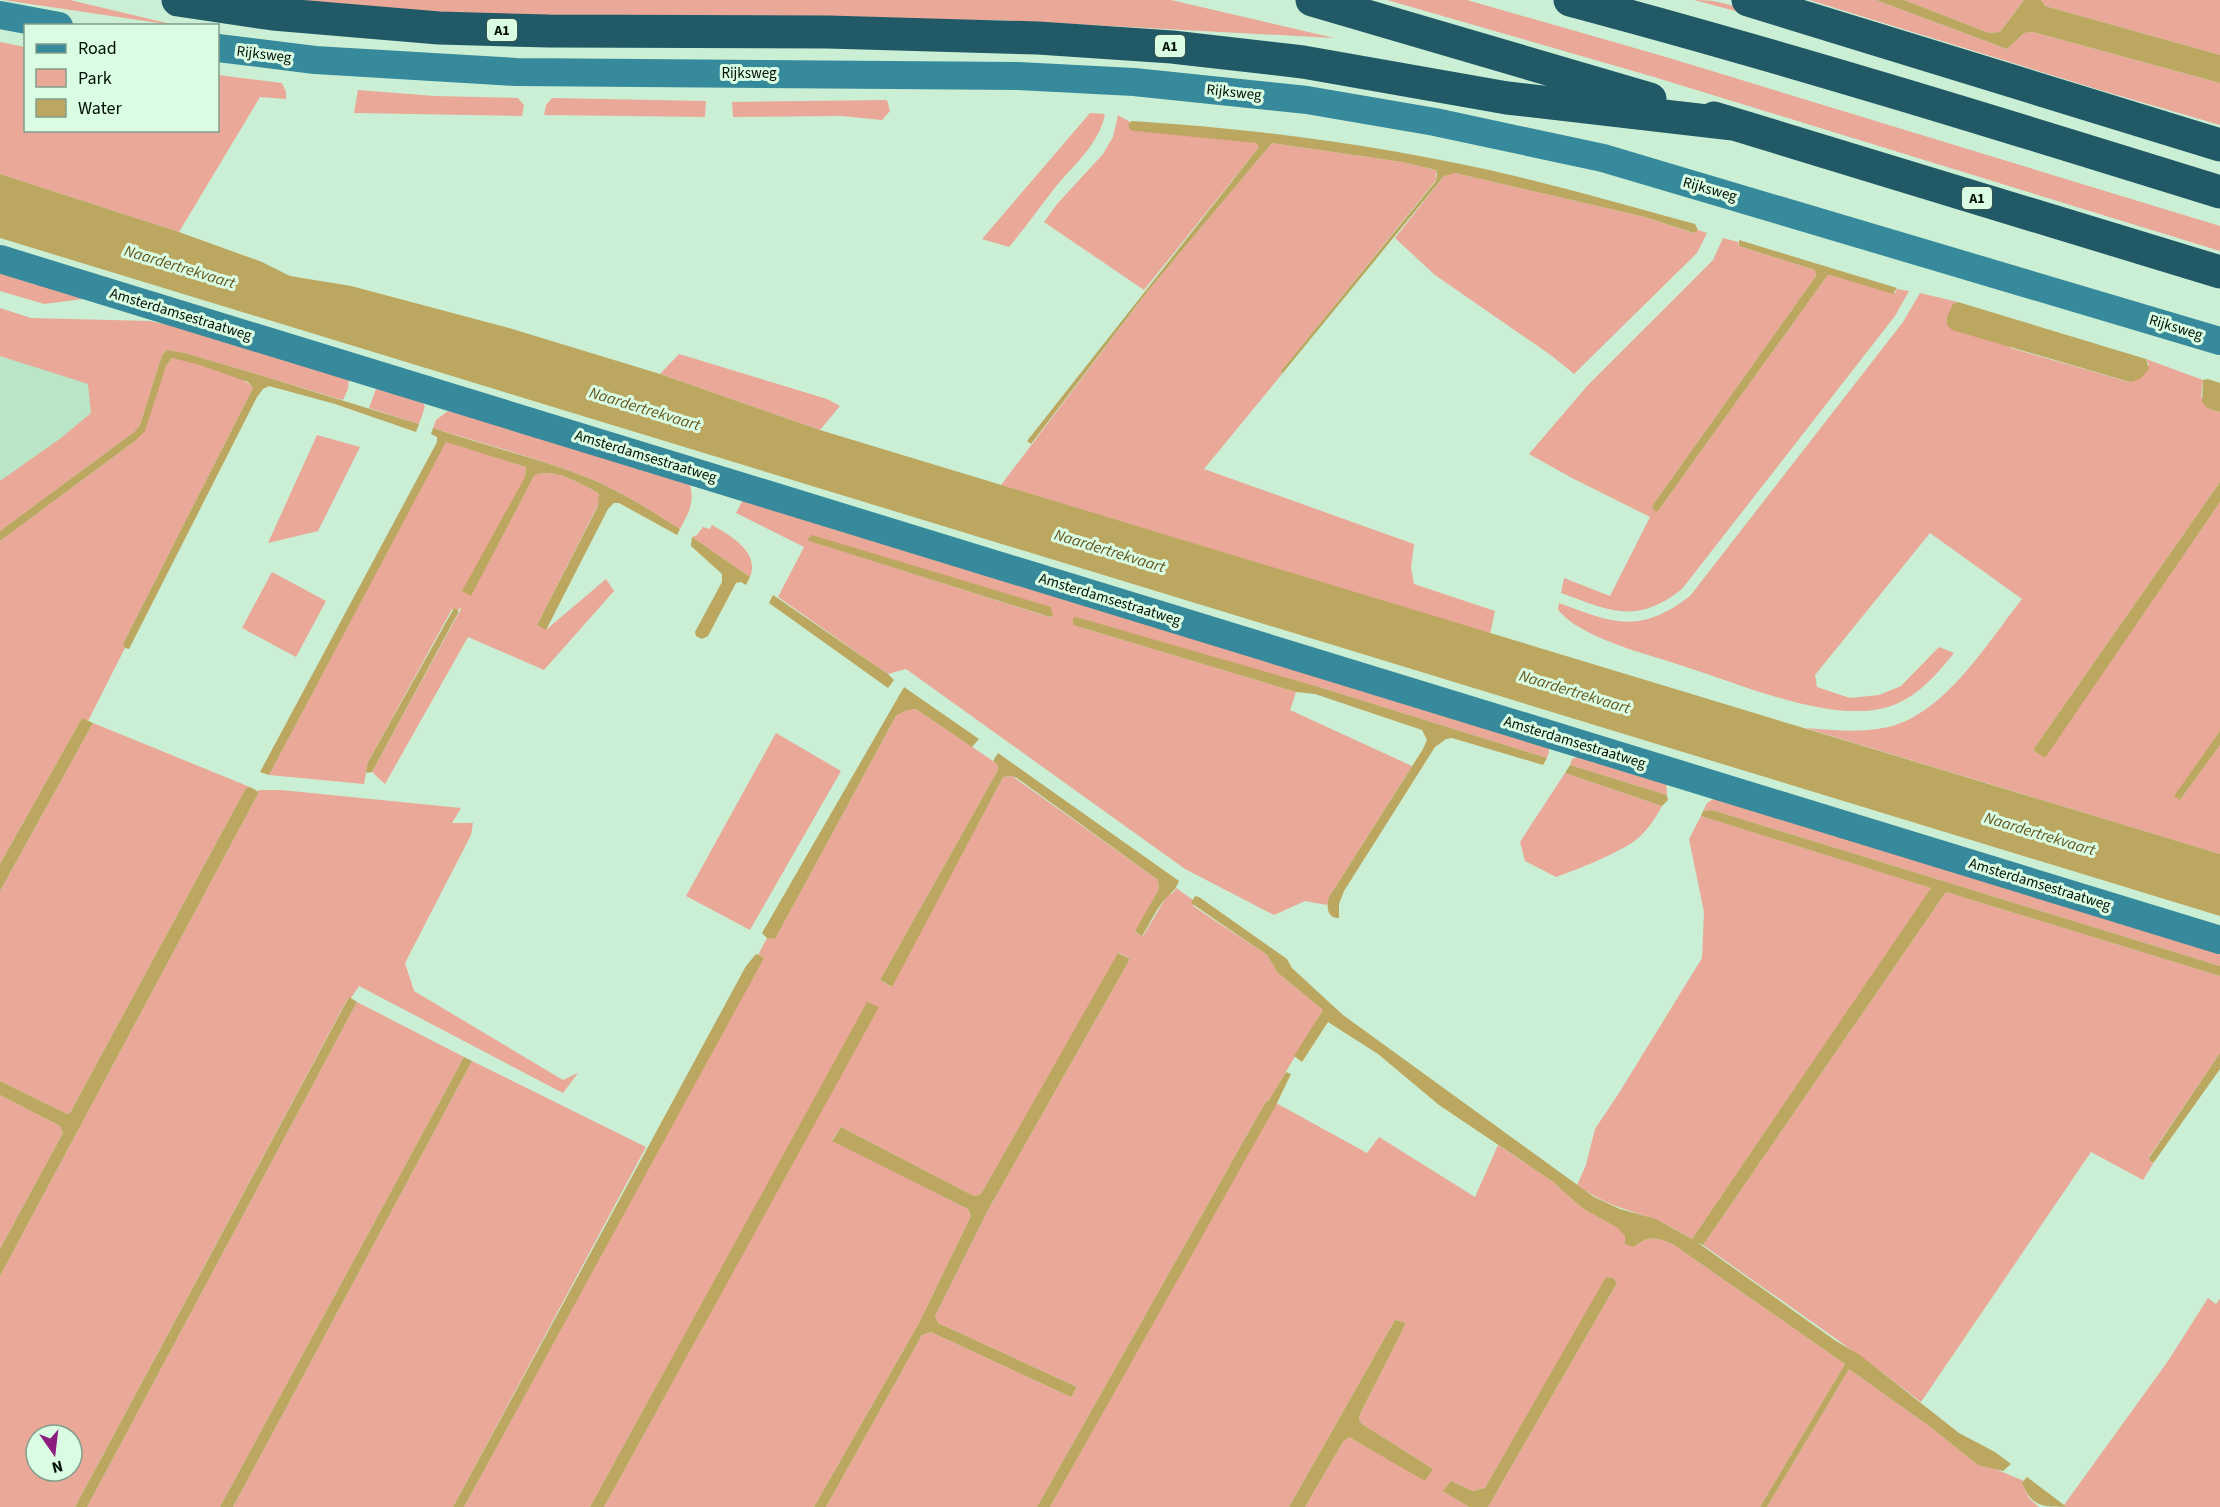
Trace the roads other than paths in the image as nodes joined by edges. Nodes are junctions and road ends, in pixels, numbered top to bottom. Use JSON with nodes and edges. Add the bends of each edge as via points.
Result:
{"nodes":[{"id":1,"x":178,"y":0,"type":"edge"},
{"id":2,"x":1312,"y":0,"type":"edge"},
{"id":3,"x":1570,"y":0,"type":"edge"},
{"id":4,"x":1748,"y":0,"type":"edge"},
{"id":5,"x":0,"y":15,"type":"edge"},
{"id":6,"x":48,"y":24,"type":"edge"},
{"id":7,"x":219,"y":48,"type":"edge"},
{"id":8,"x":1733,"y":124,"type":"junction"},
{"id":9,"x":2220,"y":145,"type":"edge"},
{"id":10,"x":2220,"y":192,"type":"edge"},
{"id":11,"x":0,"y":260,"type":"edge"},
{"id":12,"x":2220,"y":272,"type":"edge"},
{"id":13,"x":2220,"y":341,"type":"edge"},
{"id":14,"x":2220,"y":940,"type":"edge"}],
"edges":[{"from":1,"to":8,"type":"highway","number":"A1","via":[[273,14],[439,28],[828,32],[1172,46],[1303,62],[1508,98]]},
{"from":2,"to":8,"type":"highway","number":"A1"},
{"from":3,"to":10,"type":"highway","via":[[1882,88]]},
{"from":4,"to":9,"type":"highway"},
{"from":5,"to":6,"type":"street"},
{"from":7,"to":13,"type":"street","name":"Rijksweg","via":[[347,63],[516,72],[1018,75],[1134,82],[1307,100],[1435,122],[1603,158]]},
{"from":8,"to":12,"type":"highway","number":"A1"},
{"from":11,"to":14,"type":"street","name":"Amsterdamsestraatweg"}]}
